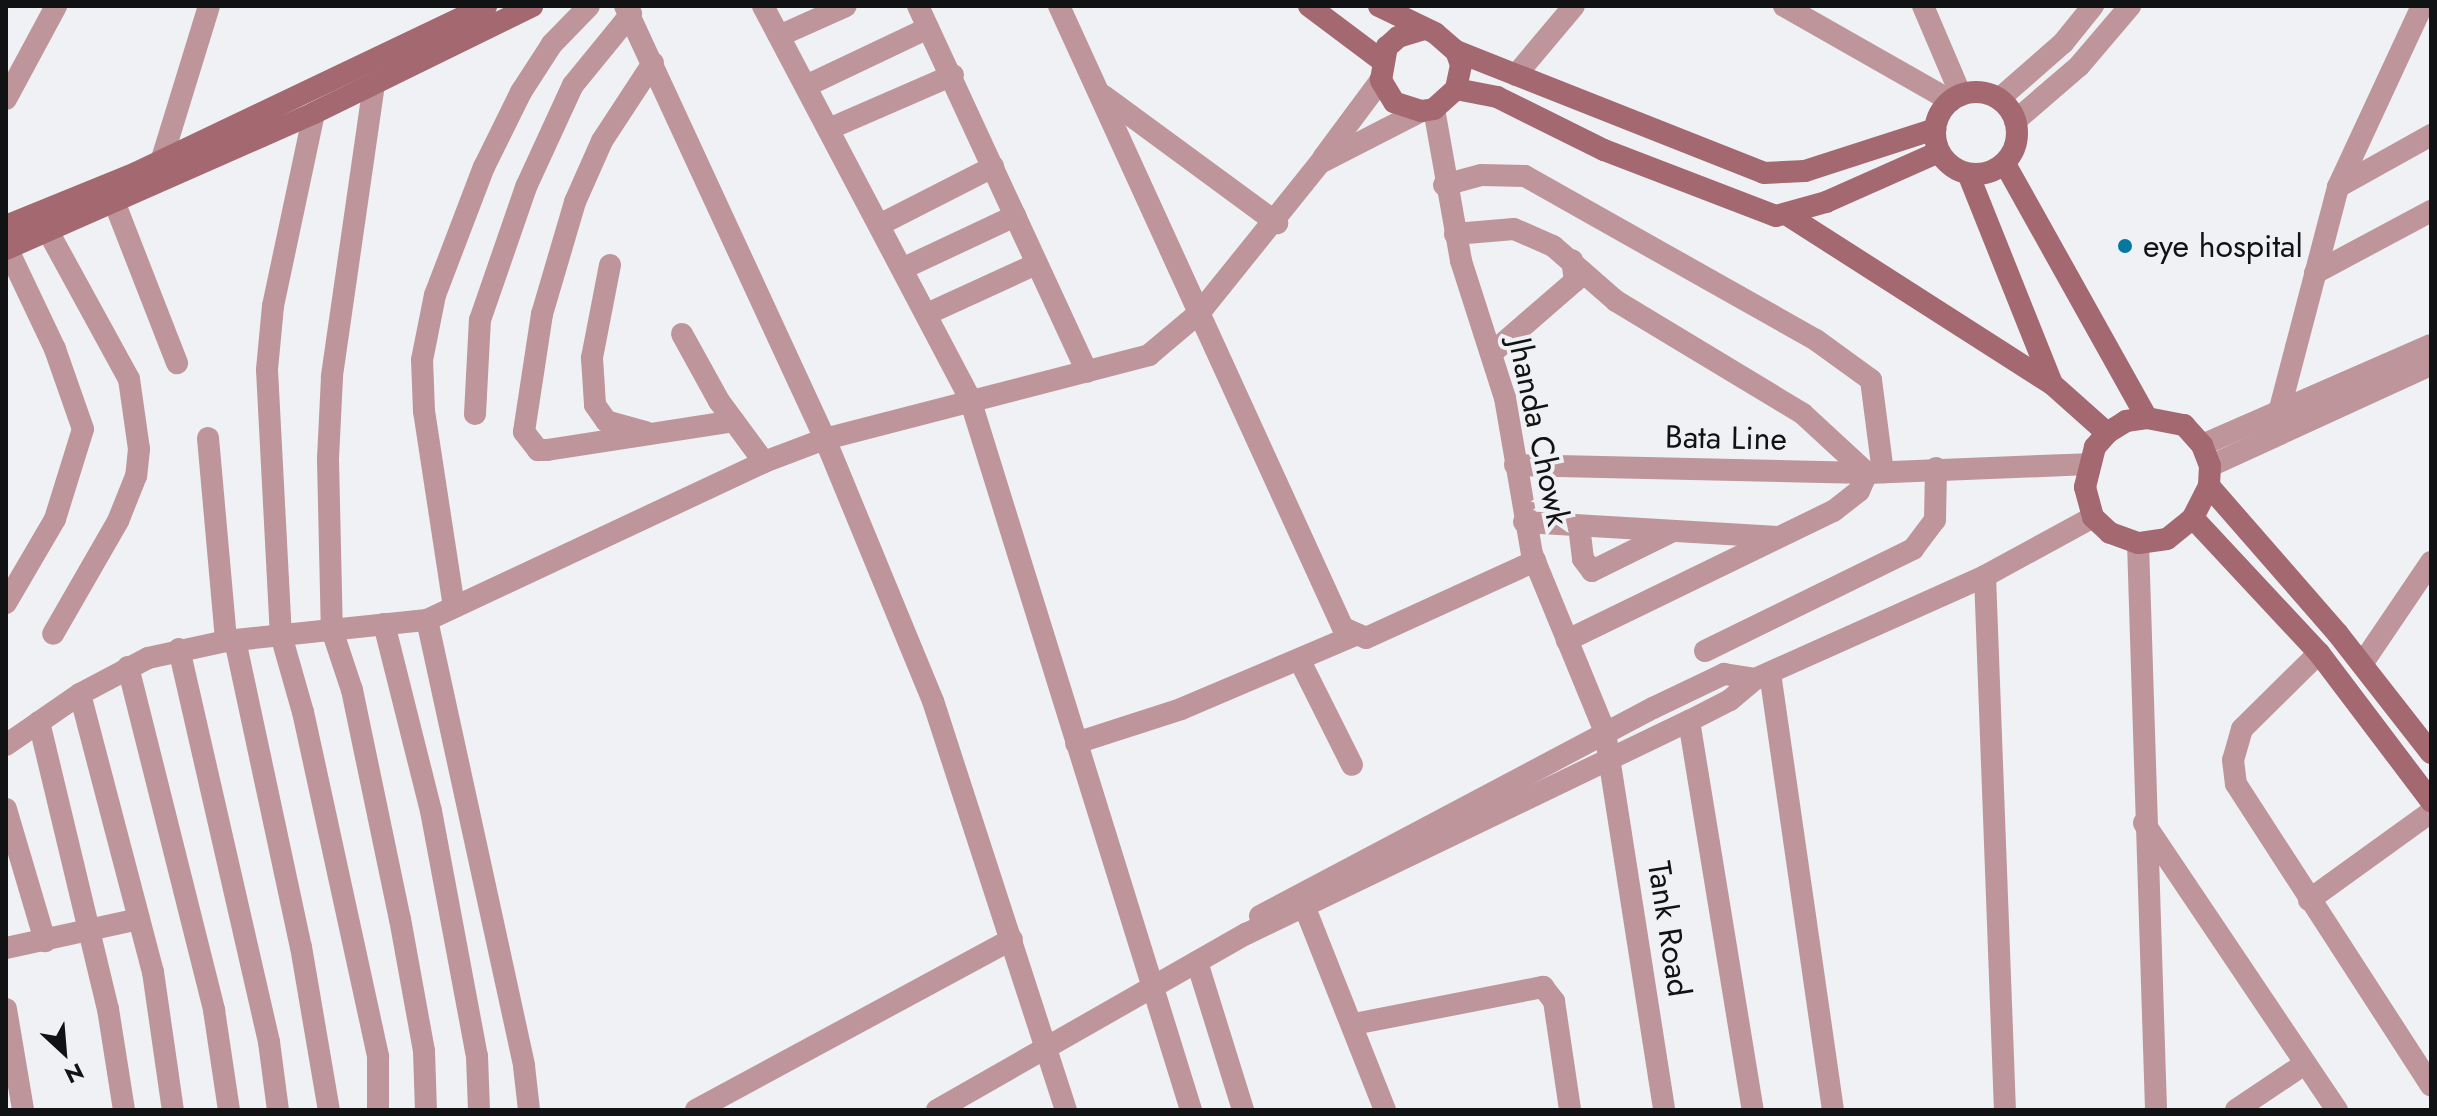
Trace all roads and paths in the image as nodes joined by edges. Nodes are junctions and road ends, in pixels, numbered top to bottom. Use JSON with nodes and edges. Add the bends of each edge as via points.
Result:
{"nodes":[{"id":1,"x":56,"y":6,"type":"edge"},
{"id":2,"x":209,"y":6,"type":"edge"},
{"id":3,"x":486,"y":6,"type":"edge"},
{"id":4,"x":532,"y":6,"type":"edge"},
{"id":5,"x":589,"y":6,"type":"edge"},
{"id":6,"x":763,"y":6,"type":"edge"},
{"id":7,"x":846,"y":6,"type":"edge"},
{"id":8,"x":918,"y":6,"type":"edge"},
{"id":9,"x":1059,"y":6,"type":"edge"},
{"id":10,"x":1309,"y":6,"type":"edge"},
{"id":11,"x":1379,"y":6,"type":"edge"},
{"id":12,"x":1574,"y":6,"type":"edge"},
{"id":13,"x":1784,"y":6,"type":"edge"},
{"id":14,"x":1923,"y":6,"type":"edge"},
{"id":15,"x":2093,"y":6,"type":"edge"},
{"id":16,"x":2130,"y":6,"type":"edge"},
{"id":17,"x":2422,"y":6,"type":"edge"},
{"id":18,"x":628,"y":10,"type":"edge"},
{"id":19,"x":928,"y":28,"type":"junction"},
{"id":20,"x":1421,"y":30,"type":"junction"},
{"id":21,"x":779,"y":36,"type":"junction"},
{"id":22,"x":1456,"y":51,"type":"junction"},
{"id":23,"x":15,"y":62,"type":"edge"},
{"id":24,"x":653,"y":63,"type":"junction"},
{"id":25,"x":1381,"y":70,"type":"junction"},
{"id":26,"x":953,"y":75,"type":"junction"},
{"id":27,"x":1516,"y":75,"type":"junction"},
{"id":28,"x":374,"y":84,"type":"junction"},
{"id":29,"x":806,"y":86,"type":"junction"},
{"id":30,"x":1456,"y":89,"type":"junction"},
{"id":31,"x":1103,"y":95,"type":"junction"},
{"id":32,"x":1956,"y":98,"type":"junction"},
{"id":33,"x":6,"y":99,"type":"edge"},
{"id":34,"x":1999,"y":99,"type":"junction"},
{"id":35,"x":1427,"y":110,"type":"junction"},
{"id":36,"x":314,"y":113,"type":"junction"},
{"id":37,"x":2015,"y":121,"type":"junction"},
{"id":38,"x":831,"y":128,"type":"junction"},
{"id":39,"x":1935,"y":129,"type":"junction"},
{"id":40,"x":2431,"y":135,"type":"edge"},
{"id":41,"x":1939,"y":152,"type":"junction"},
{"id":42,"x":161,"y":162,"type":"junction"},
{"id":43,"x":1320,"y":163,"type":"junction"},
{"id":44,"x":2005,"y":164,"type":"junction"},
{"id":45,"x":993,"y":167,"type":"junction"},
{"id":46,"x":1969,"y":176,"type":"junction"},
{"id":47,"x":1444,"y":185,"type":"junction"},
{"id":48,"x":2338,"y":187,"type":"junction"},
{"id":49,"x":115,"y":204,"type":"junction"},
{"id":50,"x":2431,"y":211,"type":"edge"},
{"id":51,"x":1015,"y":216,"type":"junction"},
{"id":52,"x":1789,"y":216,"type":"junction"},
{"id":53,"x":1277,"y":223,"type":"junction"},
{"id":54,"x":881,"y":224,"type":"junction"},
{"id":55,"x":6,"y":226,"type":"edge"},
{"id":56,"x":49,"y":233,"type":"junction"},
{"id":57,"x":1455,"y":234,"type":"junction"},
{"id":58,"x":6,"y":248,"type":"edge"},
{"id":59,"x":1572,"y":260,"type":"junction"},
{"id":60,"x":1036,"y":264,"type":"junction"},
{"id":61,"x":610,"y":265,"type":"dead end"},
{"id":62,"x":904,"y":268,"type":"junction"},
{"id":63,"x":2315,"y":273,"type":"junction"},
{"id":64,"x":1200,"y":312,"type":"junction"},
{"id":65,"x":927,"y":314,"type":"junction"},
{"id":66,"x":682,"y":334,"type":"dead end"},
{"id":67,"x":2431,"y":345,"type":"edge"},
{"id":68,"x":1493,"y":352,"type":"junction"},
{"id":69,"x":177,"y":363,"type":"dead end"},
{"id":70,"x":1087,"y":372,"type":"junction"},
{"id":71,"x":2427,"y":372,"type":"edge"},
{"id":72,"x":2052,"y":384,"type":"junction"},
{"id":73,"x":970,"y":399,"type":"junction"},
{"id":74,"x":475,"y":414,"type":"dead end"},
{"id":75,"x":2278,"y":416,"type":"junction"},
{"id":76,"x":2147,"y":418,"type":"junction"},
{"id":77,"x":734,"y":421,"type":"junction"},
{"id":78,"x":2107,"y":433,"type":"junction"},
{"id":79,"x":652,"y":434,"type":"junction"},
{"id":80,"x":208,"y":438,"type":"dead end"},
{"id":81,"x":825,"y":439,"type":"junction"},
{"id":82,"x":764,"y":462,"type":"junction"},
{"id":83,"x":2088,"y":464,"type":"junction"},
{"id":84,"x":1515,"y":465,"type":"junction"},
{"id":85,"x":2207,"y":466,"type":"junction"},
{"id":86,"x":1936,"y":468,"type":"junction"},
{"id":87,"x":1875,"y":472,"type":"junction"},
{"id":88,"x":2093,"y":517,"type":"junction"},
{"id":89,"x":2193,"y":518,"type":"junction"},
{"id":90,"x":1524,"y":522,"type":"junction"},
{"id":91,"x":1579,"y":526,"type":"junction"},
{"id":92,"x":1675,"y":530,"type":"junction"},
{"id":93,"x":1779,"y":537,"type":"junction"},
{"id":94,"x":2138,"y":543,"type":"junction"},
{"id":95,"x":1535,"y":561,"type":"junction"},
{"id":96,"x":2431,"y":562,"type":"edge"},
{"id":97,"x":1985,"y":576,"type":"junction"},
{"id":98,"x":6,"y":603,"type":"edge"},
{"id":99,"x":454,"y":607,"type":"junction"},
{"id":100,"x":427,"y":620,"type":"junction"},
{"id":101,"x":384,"y":624,"type":"junction"},
{"id":102,"x":332,"y":630,"type":"junction"},
{"id":103,"x":53,"y":634,"type":"dead end"},
{"id":104,"x":281,"y":635,"type":"junction"},
{"id":105,"x":1353,"y":636,"type":"junction"},
{"id":106,"x":1567,"y":640,"type":"junction"},
{"id":107,"x":230,"y":641,"type":"junction"},
{"id":108,"x":179,"y":649,"type":"junction"},
{"id":109,"x":1705,"y":651,"type":"dead end"},
{"id":110,"x":2319,"y":653,"type":"junction"},
{"id":111,"x":1300,"y":661,"type":"junction"},
{"id":112,"x":2362,"y":664,"type":"junction"},
{"id":113,"x":128,"y":667,"type":"junction"},
{"id":114,"x":1762,"y":676,"type":"junction"},
{"id":115,"x":80,"y":694,"type":"junction"},
{"id":116,"x":1689,"y":721,"type":"junction"},
{"id":117,"x":39,"y":722,"type":"junction"},
{"id":118,"x":1605,"y":732,"type":"junction"},
{"id":119,"x":1076,"y":743,"type":"junction"},
{"id":120,"x":6,"y":745,"type":"edge"},
{"id":121,"x":2431,"y":753,"type":"edge"},
{"id":122,"x":1610,"y":759,"type":"junction"},
{"id":123,"x":1352,"y":765,"type":"dead end"},
{"id":124,"x":2431,"y":801,"type":"edge"},
{"id":125,"x":6,"y":809,"type":"edge"},
{"id":126,"x":2431,"y":812,"type":"edge"},
{"id":127,"x":2143,"y":822,"type":"junction"},
{"id":128,"x":2309,"y":900,"type":"junction"},
{"id":129,"x":1305,"y":908,"type":"junction"},
{"id":130,"x":139,"y":919,"type":"junction"},
{"id":131,"x":89,"y":930,"type":"junction"},
{"id":132,"x":1246,"y":934,"type":"junction"},
{"id":133,"x":1012,"y":939,"type":"junction"},
{"id":134,"x":45,"y":941,"type":"junction"},
{"id":135,"x":6,"y":948,"type":"edge"},
{"id":136,"x":1197,"y":962,"type":"junction"},
{"id":137,"x":1152,"y":991,"type":"junction"},
{"id":138,"x":6,"y":1009,"type":"edge"},
{"id":139,"x":1354,"y":1024,"type":"junction"},
{"id":140,"x":1046,"y":1048,"type":"junction"},
{"id":141,"x":2303,"y":1065,"type":"junction"},
{"id":142,"x":2431,"y":1086,"type":"edge"},
{"id":143,"x":23,"y":1110,"type":"edge"},
{"id":144,"x":124,"y":1110,"type":"edge"},
{"id":145,"x":173,"y":1110,"type":"edge"},
{"id":146,"x":229,"y":1110,"type":"edge"},
{"id":147,"x":278,"y":1110,"type":"edge"},
{"id":148,"x":329,"y":1110,"type":"edge"},
{"id":149,"x":378,"y":1110,"type":"edge"},
{"id":150,"x":426,"y":1110,"type":"edge"},
{"id":151,"x":479,"y":1110,"type":"edge"},
{"id":152,"x":529,"y":1110,"type":"edge"},
{"id":153,"x":696,"y":1110,"type":"edge"},
{"id":154,"x":937,"y":1110,"type":"edge"},
{"id":155,"x":1066,"y":1110,"type":"edge"},
{"id":156,"x":1191,"y":1110,"type":"edge"},
{"id":157,"x":1243,"y":1110,"type":"edge"},
{"id":158,"x":1385,"y":1110,"type":"edge"},
{"id":159,"x":1570,"y":1110,"type":"edge"},
{"id":160,"x":1664,"y":1110,"type":"edge"},
{"id":161,"x":1753,"y":1110,"type":"edge"},
{"id":162,"x":1833,"y":1110,"type":"edge"},
{"id":163,"x":2005,"y":1110,"type":"edge"},
{"id":164,"x":2156,"y":1110,"type":"edge"},
{"id":165,"x":2236,"y":1110,"type":"edge"},
{"id":166,"x":2337,"y":1110,"type":"edge"}],
"edges":[{"from":1,"to":23,"type":"street"},
{"from":2,"to":42,"type":"street"},
{"from":3,"to":42,"type":"main road"},
{"from":4,"to":28,"type":"main road"},
{"from":5,"to":99,"type":"street","via":[[552,44],[521,92],[484,167],[435,295],[422,360],[424,411]]},
{"from":6,"to":21,"type":"street"},
{"from":7,"to":21,"type":"street"},
{"from":8,"to":19,"type":"street"},
{"from":9,"to":31,"type":"street"},
{"from":10,"to":25,"type":"main road"},
{"from":11,"to":20,"type":"main road"},
{"from":12,"to":27,"type":"street"},
{"from":13,"to":32,"type":"street"},
{"from":14,"to":32,"type":"street"},
{"from":15,"to":34,"type":"street","via":[[2063,43]]},
{"from":16,"to":37,"type":"street","via":[[2079,66]]},
{"from":17,"to":48,"type":"street"},
{"from":18,"to":24,"type":"street"},
{"from":18,"to":74,"type":"street","via":[[573,85],[526,187],[480,320]]},
{"from":19,"to":26,"type":"street"},
{"from":19,"to":29,"type":"street"},
{"from":20,"to":22,"type":"main road","via":[[1447,40]]},
{"from":20,"to":25,"type":"main road","via":[[1398,37]]},
{"from":21,"to":29,"type":"street"},
{"from":22,"to":27,"type":"main road"},
{"from":22,"to":30,"type":"main road","via":[[1461,65]]},
{"from":23,"to":33,"type":"street"},
{"from":24,"to":79,"type":"street","via":[[602,141],[575,202],[542,314],[524,432],[538,450]]},
{"from":24,"to":81,"type":"street"},
{"from":25,"to":35,"type":"main road","via":[[1394,102]]},
{"from":25,"to":43,"type":"street"},
{"from":26,"to":38,"type":"street"},
{"from":26,"to":45,"type":"street"},
{"from":27,"to":39,"type":"main road","via":[[1764,173],[1805,171]]},
{"from":28,"to":36,"type":"main road"},
{"from":28,"to":102,"type":"street","via":[[332,377]]},
{"from":29,"to":38,"type":"street"},
{"from":30,"to":35,"type":"main road"},
{"from":30,"to":52,"type":"main road","via":[[1497,97],[1604,150],[1765,213]]},
{"from":31,"to":53,"type":"street"},
{"from":31,"to":64,"type":"street"},
{"from":32,"to":34,"type":"main road","via":[[1975,92]]},
{"from":32,"to":39,"type":"main road"},
{"from":34,"to":37,"type":"main road"},
{"from":35,"to":43,"type":"street"},
{"from":35,"to":47,"type":"street","name":"Jhanda Chowk"},
{"from":36,"to":49,"type":"main road"},
{"from":36,"to":104,"type":"street","via":[[273,306],[267,370]]},
{"from":37,"to":44,"type":"main road","via":[[2015,145]]},
{"from":38,"to":54,"type":"street"},
{"from":39,"to":41,"type":"main road"},
{"from":40,"to":48,"type":"street"},
{"from":41,"to":46,"type":"main road"},
{"from":41,"to":52,"type":"main road"},
{"from":42,"to":55,"type":"main road"},
{"from":43,"to":53,"type":"street"},
{"from":44,"to":46,"type":"main road"},
{"from":44,"to":76,"type":"main road"},
{"from":45,"to":51,"type":"street"},
{"from":45,"to":54,"type":"street"},
{"from":46,"to":72,"type":"main road"},
{"from":47,"to":57,"type":"street","name":"Jhanda Chowk"},
{"from":47,"to":87,"type":"street","via":[[1482,175],[1525,176],[1827,347],[1871,380]]},
{"from":48,"to":63,"type":"street"},
{"from":49,"to":56,"type":"main road"},
{"from":49,"to":69,"type":"street"},
{"from":50,"to":63,"type":"street"},
{"from":51,"to":60,"type":"street"},
{"from":51,"to":62,"type":"street"},
{"from":52,"to":72,"type":"main road"},
{"from":53,"to":64,"type":"street"},
{"from":54,"to":62,"type":"street"},
{"from":56,"to":58,"type":"main road"},
{"from":56,"to":103,"type":"street","via":[[129,379],[139,449],[136,476],[118,521]]},
{"from":57,"to":59,"type":"street","via":[[1514,229]]},
{"from":57,"to":68,"type":"street","name":"Jhanda Chowk"},
{"from":58,"to":98,"type":"street","via":[[55,349],[83,429],[55,519]]},
{"from":59,"to":68,"type":"street","via":[[1575,281]]},
{"from":59,"to":87,"type":"street","via":[[1616,301],[1803,414]]},
{"from":60,"to":65,"type":"street"},
{"from":60,"to":70,"type":"street"},
{"from":61,"to":79,"type":"street","via":[[593,347],[595,405],[606,421]]},
{"from":62,"to":65,"type":"street"},
{"from":63,"to":75,"type":"street"},
{"from":64,"to":70,"type":"street","via":[[1149,355]]},
{"from":64,"to":105,"type":"street","via":[[1343,628]]},
{"from":65,"to":73,"type":"street"},
{"from":66,"to":77,"type":"street"},
{"from":67,"to":75,"type":"street"},
{"from":68,"to":84,"type":"street","name":"Jhanda Chowk"},
{"from":70,"to":73,"type":"street"},
{"from":71,"to":85,"type":"street"},
{"from":72,"to":78,"type":"main road"},
{"from":73,"to":81,"type":"street"},
{"from":73,"to":119,"type":"street"},
{"from":75,"to":85,"type":"street"},
{"from":76,"to":78,"type":"main road","via":[[2126,421]]},
{"from":76,"to":85,"type":"main road","via":[[2184,425]]},
{"from":77,"to":79,"type":"street"},
{"from":77,"to":82,"type":"street"},
{"from":78,"to":83,"type":"main road"},
{"from":80,"to":107,"type":"street"},
{"from":81,"to":82,"type":"street"},
{"from":81,"to":133,"type":"street","via":[[933,701]]},
{"from":82,"to":99,"type":"street"},
{"from":83,"to":86,"type":"street","name":"Bata Line"},
{"from":83,"to":88,"type":"main road","via":[[2085,487]]},
{"from":84,"to":87,"type":"street","name":"Bata Line"},
{"from":84,"to":90,"type":"street","name":"Jhanda Chowk"},
{"from":85,"to":89,"type":"main road"},
{"from":85,"to":112,"type":"main road"},
{"from":86,"to":87,"type":"street","name":"Bata Line"},
{"from":86,"to":109,"type":"street","via":[[1935,520],[1913,549]]},
{"from":87,"to":93,"type":"street","via":[[1848,502]]},
{"from":88,"to":94,"type":"main road","via":[[2110,533]]},
{"from":88,"to":97,"type":"street"},
{"from":89,"to":94,"type":"main road","via":[[2167,539]]},
{"from":89,"to":110,"type":"main road"},
{"from":90,"to":91,"type":"street"},
{"from":90,"to":95,"type":"street","name":"Jhanda Chowk"},
{"from":91,"to":92,"type":"street"},
{"from":91,"to":92,"type":"street","via":[[1583,559],[1592,571]]},
{"from":92,"to":93,"type":"street"},
{"from":93,"to":106,"type":"street"},
{"from":94,"to":127,"type":"street"},
{"from":95,"to":105,"type":"street","via":[[1376,635]]},
{"from":95,"to":106,"type":"street","name":"Jhanda Chowk"},
{"from":96,"to":112,"type":"street"},
{"from":97,"to":114,"type":"street"},
{"from":97,"to":163,"type":"street"},
{"from":99,"to":100,"type":"street"},
{"from":100,"to":101,"type":"street"},
{"from":100,"to":152,"type":"street","via":[[521,1050]]},
{"from":101,"to":102,"type":"street"},
{"from":101,"to":151,"type":"street","via":[[431,811],[477,1056]]},
{"from":102,"to":104,"type":"street"},
{"from":102,"to":150,"type":"street","via":[[352,690],[400,919],[424,1051]]},
{"from":104,"to":107,"type":"street"},
{"from":104,"to":149,"type":"street","via":[[303,712],[378,1057]]},
{"from":105,"to":111,"type":"street"},
{"from":106,"to":118,"type":"street","name":"Jhanda Chowk"},
{"from":107,"to":108,"type":"street"},
{"from":107,"to":148,"type":"street","via":[[301,947]]},
{"from":108,"to":113,"type":"street"},
{"from":108,"to":147,"type":"street","via":[[269,1042]]},
{"from":110,"to":124,"type":"main road"},
{"from":110,"to":128,"type":"street","via":[[2242,729],[2233,760],[2246,805]]},
{"from":111,"to":119,"type":"street"},
{"from":111,"to":123,"type":"street"},
{"from":112,"to":121,"type":"main road"},
{"from":113,"to":115,"type":"street"},
{"from":113,"to":146,"type":"street","via":[[214,1010]]},
{"from":114,"to":116,"type":"street"},
{"from":114,"to":118,"type":"street","via":[[1724,674]]},
{"from":114,"to":162,"type":"street"},
{"from":115,"to":117,"type":"street"},
{"from":115,"to":130,"type":"street"},
{"from":116,"to":122,"type":"street"},
{"from":116,"to":161,"type":"street"},
{"from":117,"to":120,"type":"street"},
{"from":117,"to":131,"type":"street"},
{"from":118,"to":122,"type":"street","name":"Jhanda Chowk"},
{"from":118,"to":132,"type":"street","via":[[1270,908]]},
{"from":119,"to":137,"type":"street"},
{"from":122,"to":129,"type":"street"},
{"from":122,"to":160,"type":"street","name":"Tank Road"},
{"from":125,"to":134,"type":"street"},
{"from":126,"to":128,"type":"street"},
{"from":127,"to":141,"type":"street"},
{"from":127,"to":164,"type":"street"},
{"from":128,"to":142,"type":"street"},
{"from":129,"to":132,"type":"street"},
{"from":129,"to":139,"type":"street"},
{"from":130,"to":131,"type":"street"},
{"from":130,"to":145,"type":"street","via":[[153,972]]},
{"from":131,"to":134,"type":"street"},
{"from":131,"to":144,"type":"street"},
{"from":132,"to":136,"type":"street"},
{"from":133,"to":140,"type":"street"},
{"from":133,"to":153,"type":"street"},
{"from":134,"to":135,"type":"street"},
{"from":136,"to":137,"type":"street"},
{"from":136,"to":157,"type":"street"},
{"from":137,"to":140,"type":"street"},
{"from":137,"to":156,"type":"street"},
{"from":138,"to":143,"type":"street"},
{"from":139,"to":158,"type":"street"},
{"from":139,"to":159,"type":"street","via":[[1543,987],[1554,1001]]},
{"from":140,"to":154,"type":"street"},
{"from":140,"to":155,"type":"street"},
{"from":141,"to":165,"type":"street"},
{"from":141,"to":166,"type":"street"}]}
